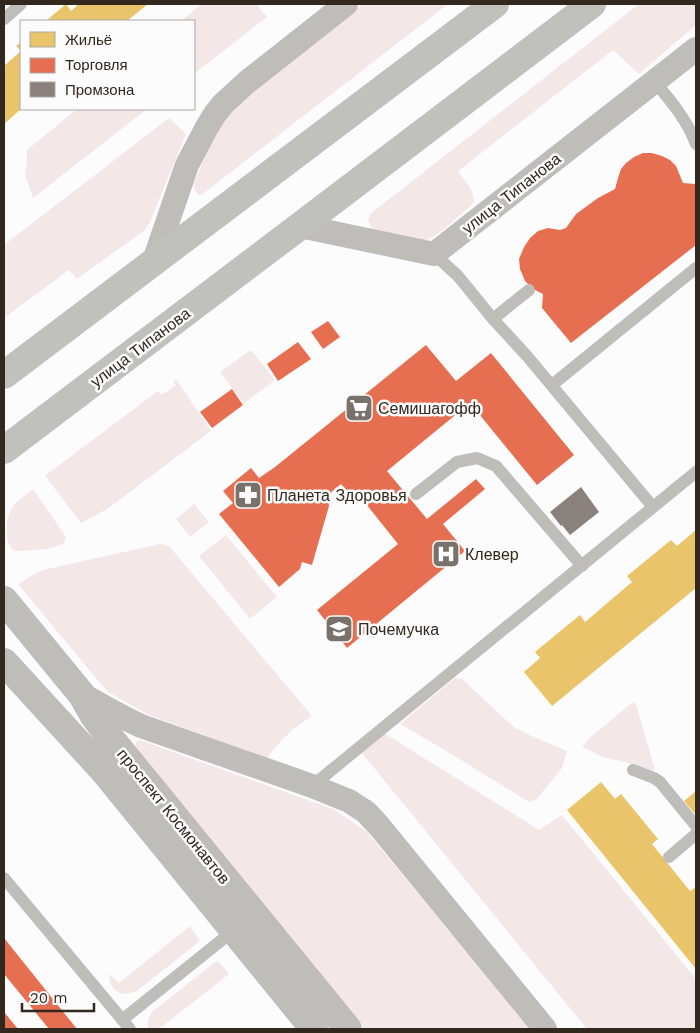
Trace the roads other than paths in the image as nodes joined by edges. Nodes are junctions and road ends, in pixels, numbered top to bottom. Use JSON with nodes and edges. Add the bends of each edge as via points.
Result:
{"nodes":[{"id":1,"x":21,"y":4,"type":"edge"},
{"id":2,"x":346,"y":4,"type":"edge"},
{"id":3,"x":495,"y":4,"type":"edge"},
{"id":4,"x":592,"y":4,"type":"edge"},
{"id":5,"x":4,"y":19,"type":"edge"},
{"id":6,"x":696,"y":49,"type":"edge"},
{"id":7,"x":654,"y":81,"type":"junction"},
{"id":8,"x":696,"y":144,"type":"edge"},
{"id":9,"x":300,"y":226,"type":"junction"},
{"id":10,"x":434,"y":254,"type":"junction"},
{"id":11,"x":154,"y":261,"type":"junction"},
{"id":12,"x":696,"y":268,"type":"edge"},
{"id":13,"x":529,"y":290,"type":"dead end"},
{"id":14,"x":493,"y":319,"type":"junction"},
{"id":15,"x":4,"y":376,"type":"edge"},
{"id":16,"x":552,"y":385,"type":"junction"},
{"id":17,"x":4,"y":450,"type":"edge"},
{"id":18,"x":696,"y":472,"type":"edge"},
{"id":19,"x":416,"y":494,"type":"dead end"},
{"id":20,"x":653,"y":507,"type":"junction"},
{"id":21,"x":582,"y":566,"type":"junction"},
{"id":22,"x":4,"y":600,"type":"edge"},
{"id":23,"x":4,"y":662,"type":"edge"},
{"id":24,"x":82,"y":695,"type":"junction"},
{"id":25,"x":633,"y":770,"type":"dead end"},
{"id":26,"x":312,"y":786,"type":"junction"},
{"id":27,"x":696,"y":826,"type":"edge"},
{"id":28,"x":696,"y":834,"type":"edge"},
{"id":29,"x":668,"y":858,"type":"dead end"},
{"id":30,"x":4,"y":878,"type":"edge"},
{"id":31,"x":233,"y":931,"type":"junction"},
{"id":32,"x":126,"y":1024,"type":"edge"},
{"id":33,"x":314,"y":1029,"type":"edge"},
{"id":34,"x":348,"y":1029,"type":"edge"},
{"id":35,"x":546,"y":1029,"type":"edge"}],
"edges":[{"from":1,"to":5,"type":"lane"},
{"from":2,"to":11,"type":"street","via":[[223,104],[206,127],[187,166]]},
{"from":3,"to":11,"type":"main road"},
{"from":4,"to":9,"type":"main road","name":"улица Типанова"},
{"from":6,"to":7,"type":"street","name":"улица Типанова"},
{"from":7,"to":8,"type":"lane","via":[[677,108]]},
{"from":7,"to":10,"type":"street","name":"улица Типанова"},
{"from":9,"to":10,"type":"street"},
{"from":9,"to":17,"type":"main road","name":"улица Типанова"},
{"from":10,"to":14,"type":"lane","via":[[458,276]]},
{"from":11,"to":15,"type":"main road"},
{"from":12,"to":16,"type":"lane"},
{"from":13,"to":14,"type":"lane"},
{"from":14,"to":16,"type":"lane"},
{"from":16,"to":20,"type":"lane"},
{"from":18,"to":20,"type":"lane"},
{"from":19,"to":21,"type":"lane","via":[[457,462],[477,458],[496,466]]},
{"from":20,"to":21,"type":"lane"},
{"from":21,"to":26,"type":"lane"},
{"from":22,"to":24,"type":"street","name":"проспект Космонавтов"},
{"from":23,"to":31,"type":"street","name":"проспект Космонавтов","via":[[102,770]]},
{"from":24,"to":26,"type":"street","via":[[141,726]]},
{"from":24,"to":34,"type":"street","name":"проспект Космонавтов","via":[[108,736]]},
{"from":25,"to":27,"type":"lane","via":[[660,782]]},
{"from":26,"to":35,"type":"street","via":[[349,801],[373,819]]},
{"from":28,"to":29,"type":"lane"},
{"from":30,"to":32,"type":"lane"},
{"from":31,"to":32,"type":"lane"},
{"from":31,"to":33,"type":"street","name":"проспект Космонавтов"}]}
